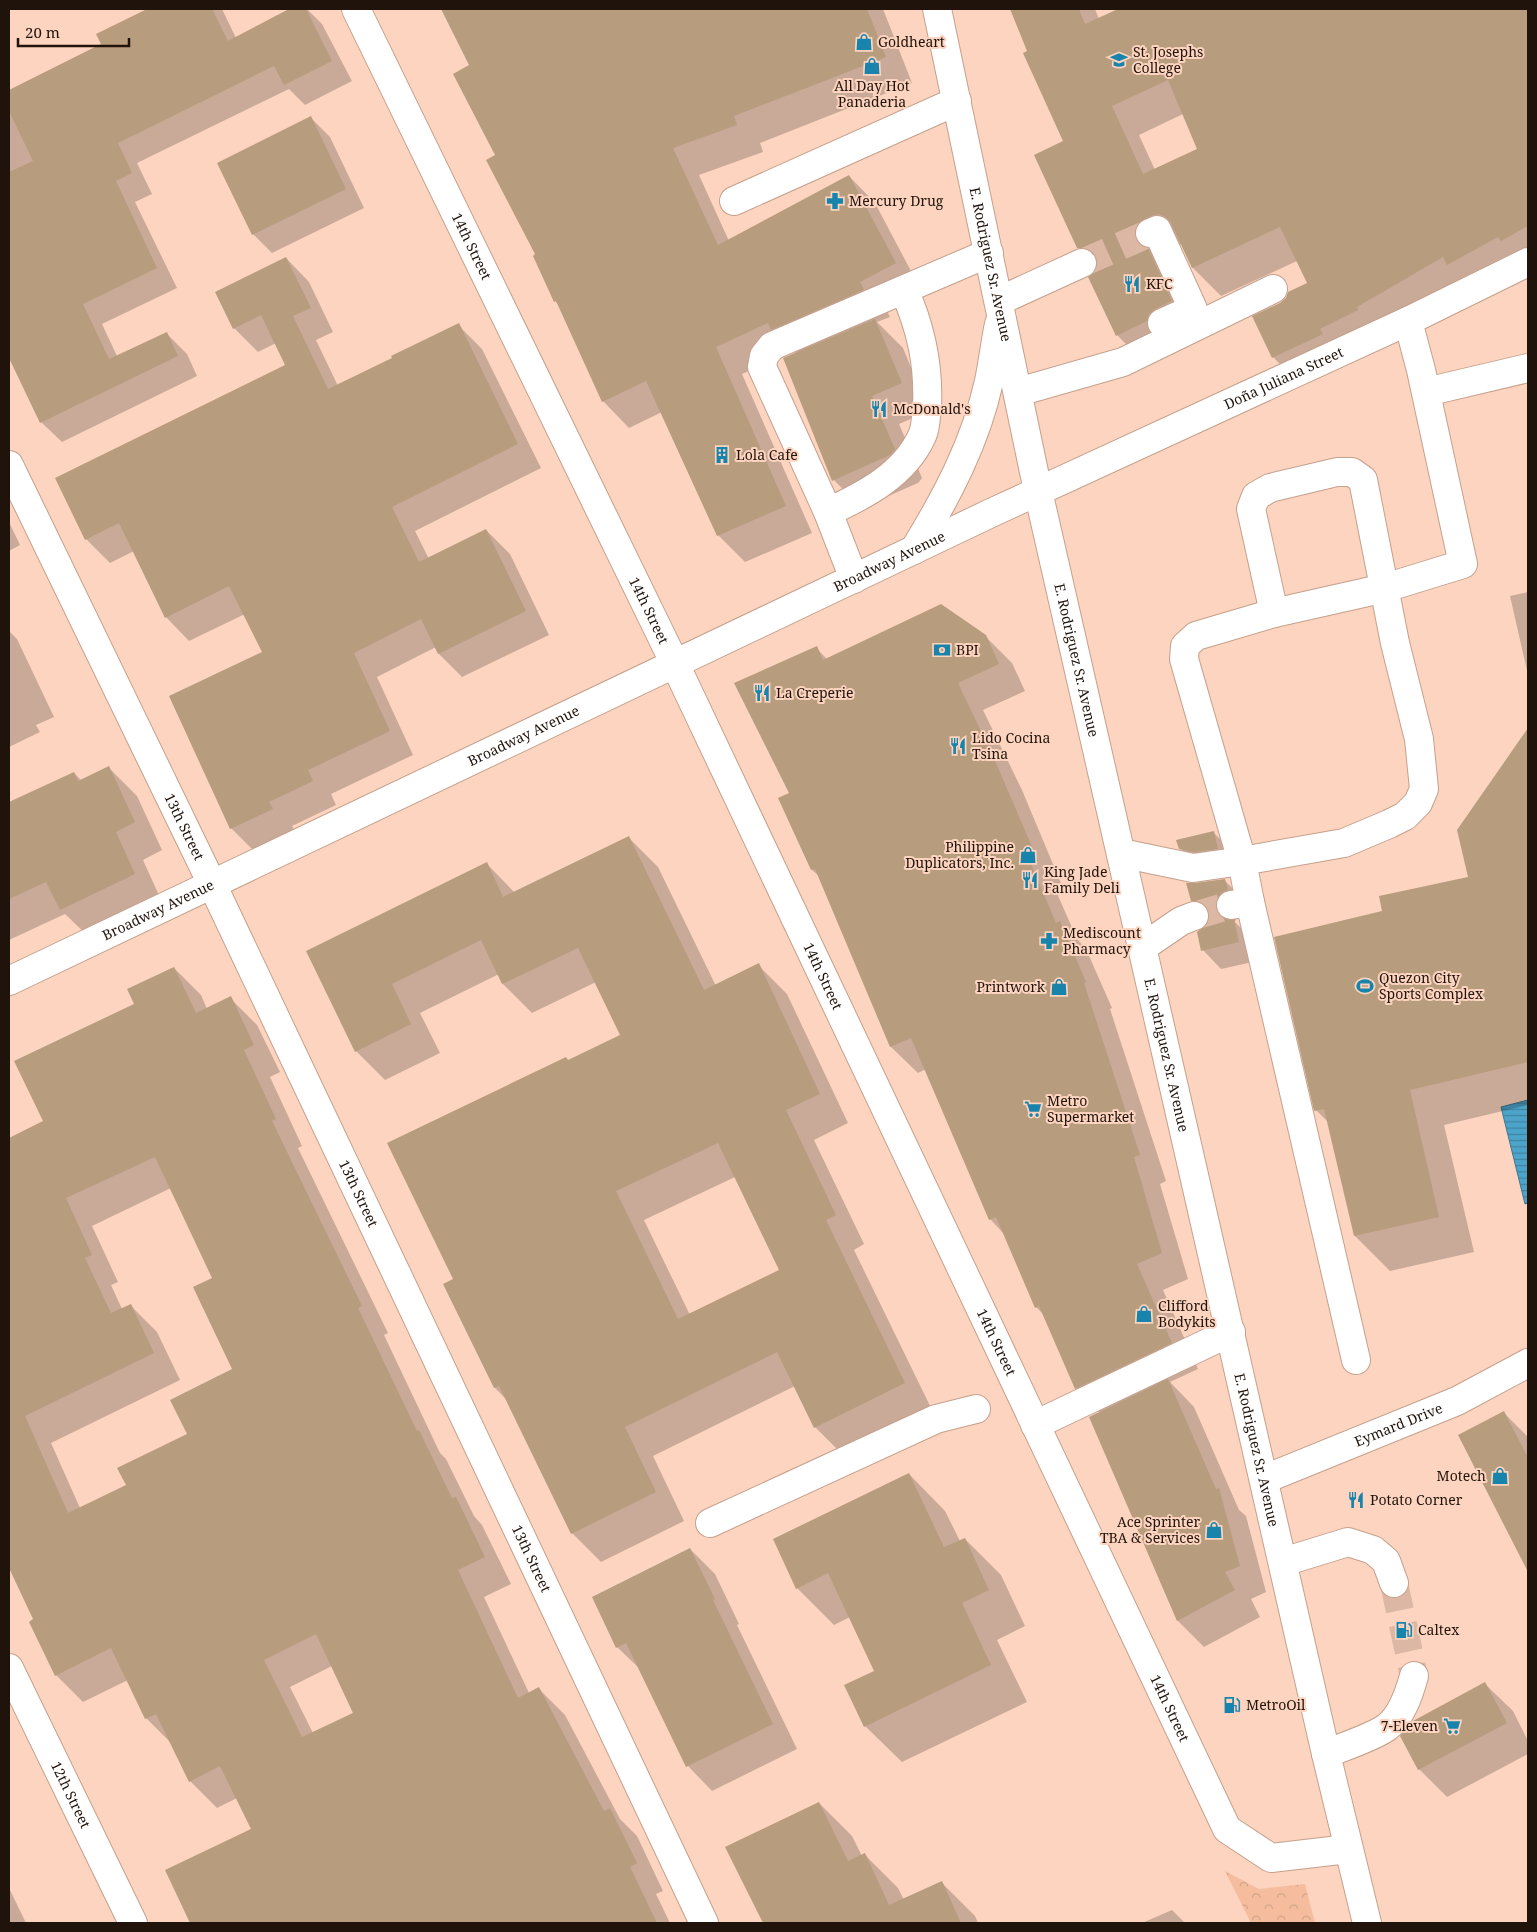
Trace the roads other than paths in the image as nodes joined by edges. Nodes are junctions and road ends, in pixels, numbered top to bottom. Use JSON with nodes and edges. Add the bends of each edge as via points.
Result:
{"nodes":[{"id":1,"x":356,"y":9,"type":"edge"},
{"id":2,"x":937,"y":9,"type":"edge"},
{"id":3,"x":957,"y":101,"type":"junction"},
{"id":4,"x":734,"y":201,"type":"dead end"},
{"id":5,"x":1150,"y":233,"type":"dead end"},
{"id":6,"x":989,"y":253,"type":"junction"},
{"id":7,"x":1528,"y":262,"type":"edge"},
{"id":8,"x":1082,"y":263,"type":"tunnel mouth"},
{"id":9,"x":1273,"y":289,"type":"dead end"},
{"id":10,"x":904,"y":290,"type":"junction"},
{"id":11,"x":1000,"y":305,"type":"junction"},
{"id":12,"x":1408,"y":321,"type":"junction"},
{"id":13,"x":1528,"y":368,"type":"edge"},
{"id":14,"x":1083,"y":374,"type":"junction"},
{"id":15,"x":1018,"y":392,"type":"junction"},
{"id":16,"x":1426,"y":392,"type":"junction"},
{"id":17,"x":9,"y":465,"type":"edge"},
{"id":18,"x":1038,"y":491,"type":"junction"},
{"id":19,"x":828,"y":512,"type":"junction"},
{"id":20,"x":914,"y":550,"type":"junction"},
{"id":21,"x":854,"y":579,"type":"junction"},
{"id":22,"x":1385,"y":588,"type":"junction"},
{"id":23,"x":1274,"y":614,"type":"junction"},
{"id":24,"x":675,"y":664,"type":"junction"},
{"id":25,"x":1121,"y":853,"type":"junction"},
{"id":26,"x":1242,"y":861,"type":"junction"},
{"id":27,"x":212,"y":884,"type":"junction"},
{"id":28,"x":1194,"y":916,"type":"tunnel mouth"},
{"id":29,"x":1143,"y":947,"type":"junction"},
{"id":30,"x":9,"y":981,"type":"edge"},
{"id":31,"x":1231,"y":1332,"type":"junction"},
{"id":32,"x":1356,"y":1360,"type":"dead end"},
{"id":33,"x":1528,"y":1363,"type":"edge"},
{"id":34,"x":976,"y":1410,"type":"dead end"},
{"id":35,"x":1035,"y":1425,"type":"junction"},
{"id":36,"x":1265,"y":1479,"type":"junction"},
{"id":37,"x":710,"y":1523,"type":"dead end"},
{"id":38,"x":1283,"y":1562,"type":"junction"},
{"id":39,"x":1394,"y":1583,"type":"tunnel mouth"},
{"id":40,"x":9,"y":1668,"type":"edge"},
{"id":41,"x":1414,"y":1676,"type":"tunnel mouth"},
{"id":42,"x":1326,"y":1754,"type":"junction"},
{"id":43,"x":1348,"y":1848,"type":"junction"},
{"id":44,"x":133,"y":1923,"type":"edge"},
{"id":45,"x":704,"y":1923,"type":"edge"},
{"id":46,"x":1367,"y":1923,"type":"edge"}],
"edges":[{"from":1,"to":24,"type":"street","name":"14th Street"},
{"from":2,"to":3,"type":"street","name":"E. Rodriguez Sr. Avenue"},
{"from":3,"to":4,"type":"street"},
{"from":3,"to":6,"type":"street","name":"E. Rodriguez Sr. Avenue"},
{"from":5,"to":14,"type":"street","via":[[1157,230],[1193,308],[1123,342]]},
{"from":6,"to":10,"type":"street"},
{"from":6,"to":11,"type":"street","name":"E. Rodriguez Sr. Avenue"},
{"from":7,"to":12,"type":"street","name":"Doña Juliana Street"},
{"from":8,"to":11,"type":"street"},
{"from":9,"to":14,"type":"street","via":[[1123,362]]},
{"from":10,"to":19,"type":"street","via":[[915,314],[927,364],[923,435],[892,475],[872,490]]},
{"from":10,"to":19,"type":"street","via":[[772,346],[764,356],[762,367]]},
{"from":11,"to":15,"type":"street","name":"E. Rodriguez Sr. Avenue"},
{"from":11,"to":20,"type":"street","via":[[988,383],[973,436],[935,516]]},
{"from":12,"to":16,"type":"street"},
{"from":12,"to":18,"type":"street","name":"Doña Juliana Street"},
{"from":13,"to":16,"type":"street"},
{"from":14,"to":15,"type":"street"},
{"from":15,"to":18,"type":"street","name":"E. Rodriguez Sr. Avenue"},
{"from":16,"to":22,"type":"street","via":[[1463,564]]},
{"from":17,"to":27,"type":"street","name":"13th Street"},
{"from":18,"to":20,"type":"street","name":"Broadway Avenue"},
{"from":18,"to":25,"type":"street","name":"E. Rodriguez Sr. Avenue"},
{"from":19,"to":21,"type":"street"},
{"from":20,"to":21,"type":"street","name":"Broadway Avenue"},
{"from":21,"to":24,"type":"street","name":"Broadway Avenue"},
{"from":22,"to":23,"type":"street"},
{"from":22,"to":23,"type":"street","via":[[1363,480],[1352,472],[1337,472],[1270,488],[1256,496],[1251,509]]},
{"from":22,"to":26,"type":"street","via":[[1419,739],[1424,789],[1418,803],[1405,816],[1344,843]]},
{"from":23,"to":26,"type":"street","via":[[1196,636],[1185,646],[1184,659]]},
{"from":24,"to":27,"type":"street","name":"Broadway Avenue"},
{"from":24,"to":35,"type":"street","name":"14th Street"},
{"from":25,"to":26,"type":"street","via":[[1192,868]]},
{"from":25,"to":29,"type":"street","name":"E. Rodriguez Sr. Avenue"},
{"from":26,"to":32,"type":"street","via":[[1240,903]]},
{"from":27,"to":30,"type":"street","name":"Broadway Avenue"},
{"from":27,"to":45,"type":"street","name":"13th Street"},
{"from":28,"to":29,"type":"street"},
{"from":29,"to":31,"type":"street","name":"E. Rodriguez Sr. Avenue"},
{"from":31,"to":35,"type":"street"},
{"from":31,"to":36,"type":"street","name":"E. Rodriguez Sr. Avenue"},
{"from":33,"to":36,"type":"street","name":"Eymard Drive","via":[[1457,1401]]},
{"from":34,"to":37,"type":"street","via":[[936,1419]]},
{"from":35,"to":43,"type":"street","name":"14th Street","via":[[1227,1829],[1271,1858]]},
{"from":36,"to":38,"type":"street","name":"E. Rodriguez Sr. Avenue"},
{"from":38,"to":39,"type":"street","via":[[1348,1542],[1373,1550],[1386,1561]]},
{"from":38,"to":42,"type":"street","name":"E. Rodriguez Sr. Avenue"},
{"from":40,"to":44,"type":"street","name":"12th Street"},
{"from":41,"to":42,"type":"street","via":[[1402,1709],[1387,1727]]},
{"from":42,"to":43,"type":"street","name":"E. Rodriguez Sr. Avenue"},
{"from":43,"to":46,"type":"street","name":"E. Rodriguez Sr. Avenue"}]}
